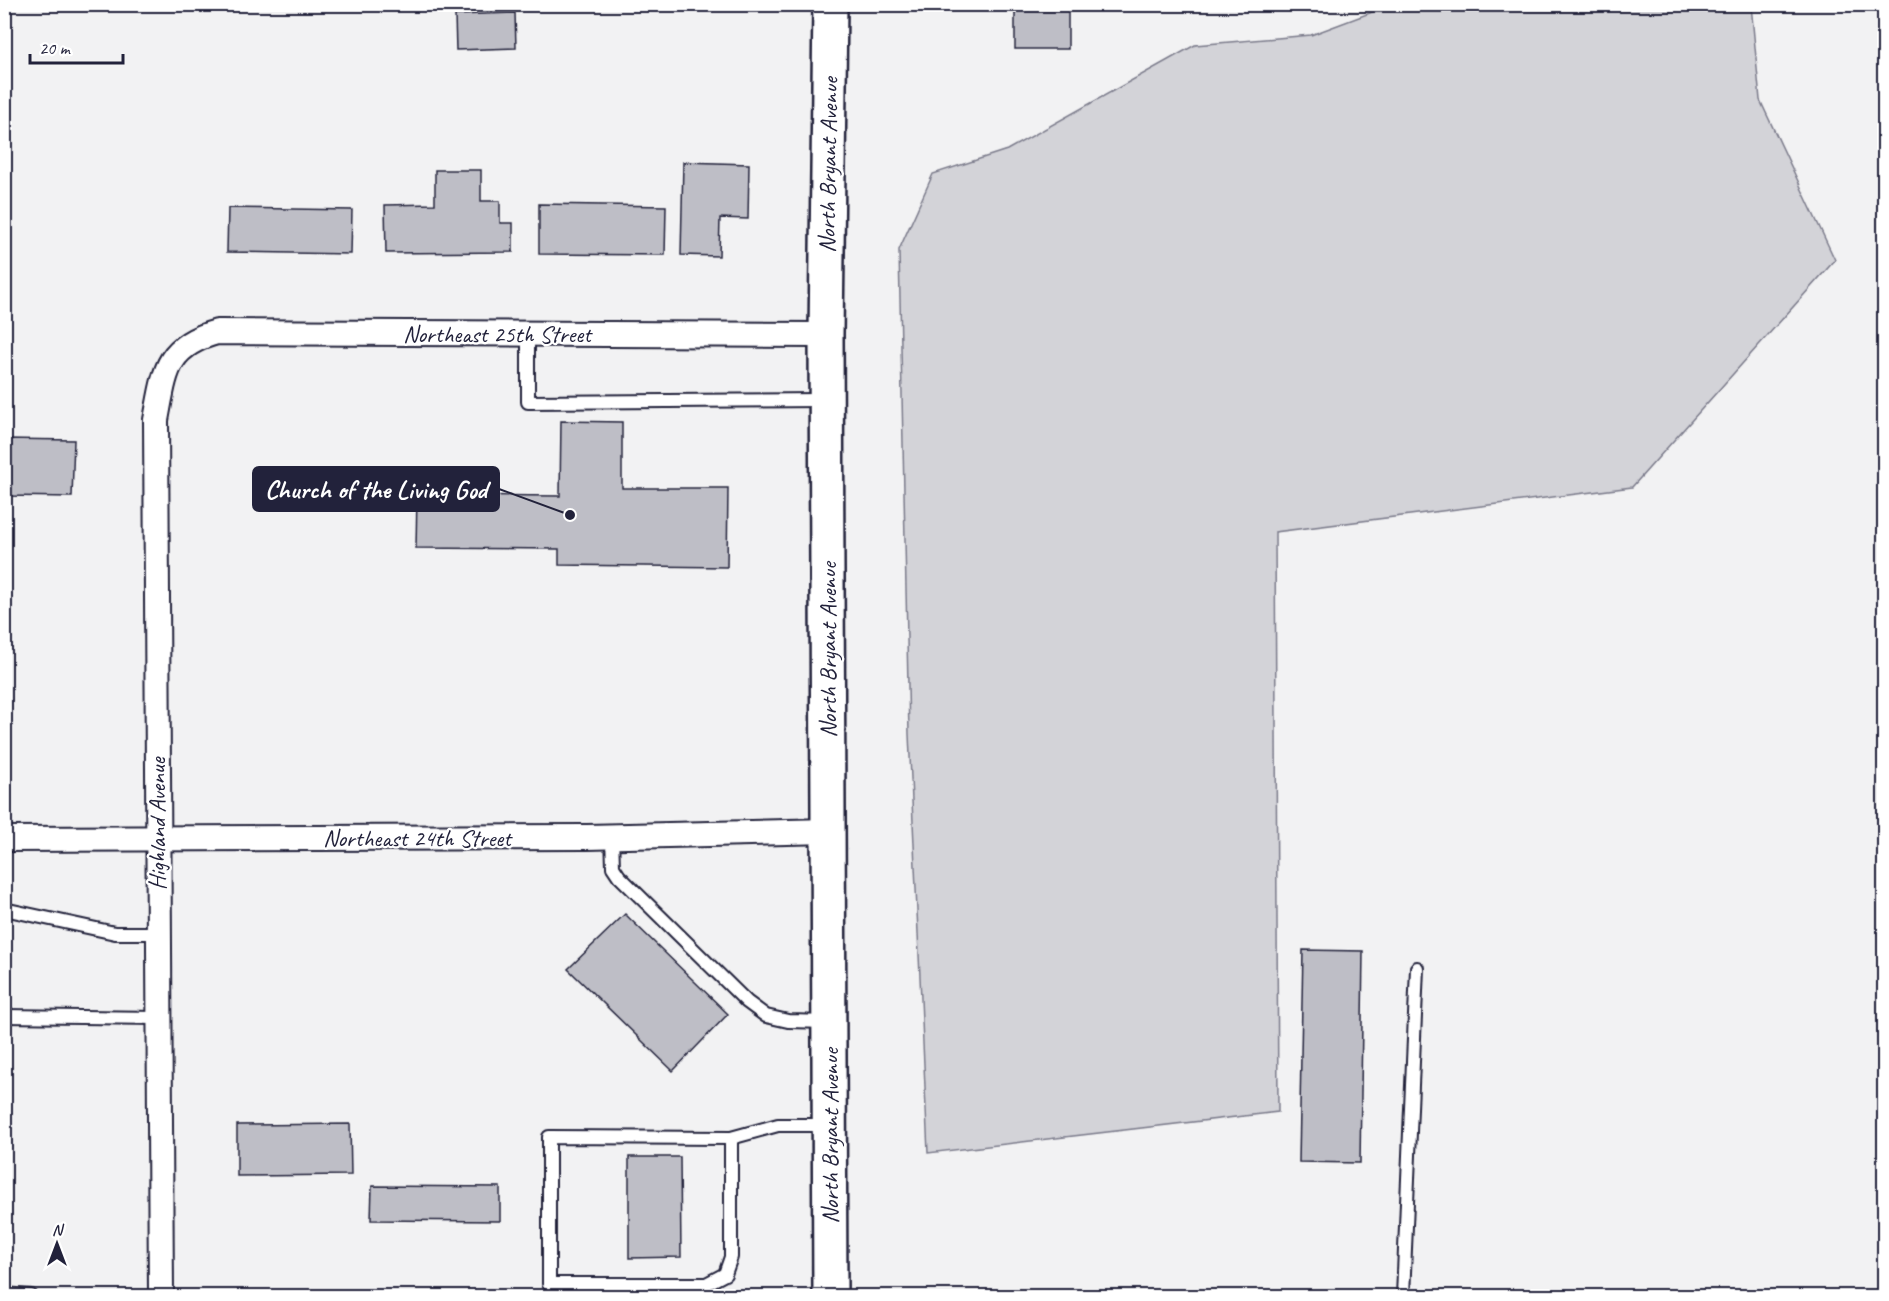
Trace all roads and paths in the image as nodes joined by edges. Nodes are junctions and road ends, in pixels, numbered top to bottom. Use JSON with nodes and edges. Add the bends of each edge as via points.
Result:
{"nodes":[{"id":1,"x":830,"y":4,"type":"edge"},
{"id":2,"x":528,"y":334,"type":"junction"},
{"id":3,"x":826,"y":335,"type":"junction"},
{"id":4,"x":175,"y":355,"type":"joint"},
{"id":5,"x":826,"y":400,"type":"junction"},
{"id":6,"x":830,"y":831,"type":"junction"},
{"id":7,"x":612,"y":836,"type":"junction"},
{"id":8,"x":4,"y":839,"type":"edge"},
{"id":9,"x":157,"y":840,"type":"junction"},
{"id":10,"x":4,"y":909,"type":"edge"},
{"id":11,"x":157,"y":933,"type":"junction"},
{"id":12,"x":1416,"y":969,"type":"dead end"},
{"id":13,"x":4,"y":1017,"type":"edge"},
{"id":14,"x":158,"y":1018,"type":"junction"},
{"id":15,"x":830,"y":1022,"type":"junction"},
{"id":16,"x":830,"y":1125,"type":"junction"},
{"id":17,"x":730,"y":1138,"type":"junction"},
{"id":18,"x":599,"y":1290,"type":"edge"},
{"id":19,"x":4,"y":1294,"type":"edge"},
{"id":20,"x":31,"y":1296,"type":"edge"},
{"id":21,"x":161,"y":1296,"type":"edge"},
{"id":22,"x":830,"y":1296,"type":"edge"},
{"id":23,"x":1403,"y":1296,"type":"edge"}],
"edges":[{"from":1,"to":3,"type":"street","name":"North Bryant Avenue"},
{"from":2,"to":3,"type":"street","name":"Northeast 25th Street"},
{"from":2,"to":4,"type":"street","name":"Northeast 25th Street","via":[[217,332],[194,339]]},
{"from":2,"to":5,"type":"lane","via":[[528,402]]},
{"from":3,"to":5,"type":"street","name":"North Bryant Avenue"},
{"from":4,"to":9,"type":"street","name":"Highland Avenue","via":[[163,381],[156,420]]},
{"from":5,"to":6,"type":"street","name":"North Bryant Avenue"},
{"from":6,"to":7,"type":"street","name":"Northeast 24th Street"},
{"from":6,"to":15,"type":"street","name":"North Bryant Avenue"},
{"from":7,"to":9,"type":"street","name":"Northeast 24th Street"},
{"from":7,"to":15,"type":"lane","via":[[613,867],[619,876],[747,1002],[776,1020]]},
{"from":8,"to":9,"type":"street","name":"Northeast 24th Street"},
{"from":9,"to":11,"type":"street","name":"Highland Avenue"},
{"from":10,"to":11,"type":"lane","via":[[115,933]]},
{"from":11,"to":14,"type":"street","name":"Highland Avenue"},
{"from":12,"to":23,"type":"lane"},
{"from":13,"to":14,"type":"lane"},
{"from":14,"to":21,"type":"street","name":"Highland Avenue"},
{"from":15,"to":16,"type":"street","name":"North Bryant Avenue"},
{"from":16,"to":17,"type":"lane","via":[[778,1125]]},
{"from":16,"to":22,"type":"street","name":"North Bryant Avenue"},
{"from":17,"to":18,"type":"lane","via":[[731,1257],[725,1274],[706,1284]]},
{"from":17,"to":18,"type":"lane","via":[[549,1137],[549,1284]]},
{"from":19,"to":20,"type":"lane"}]}
